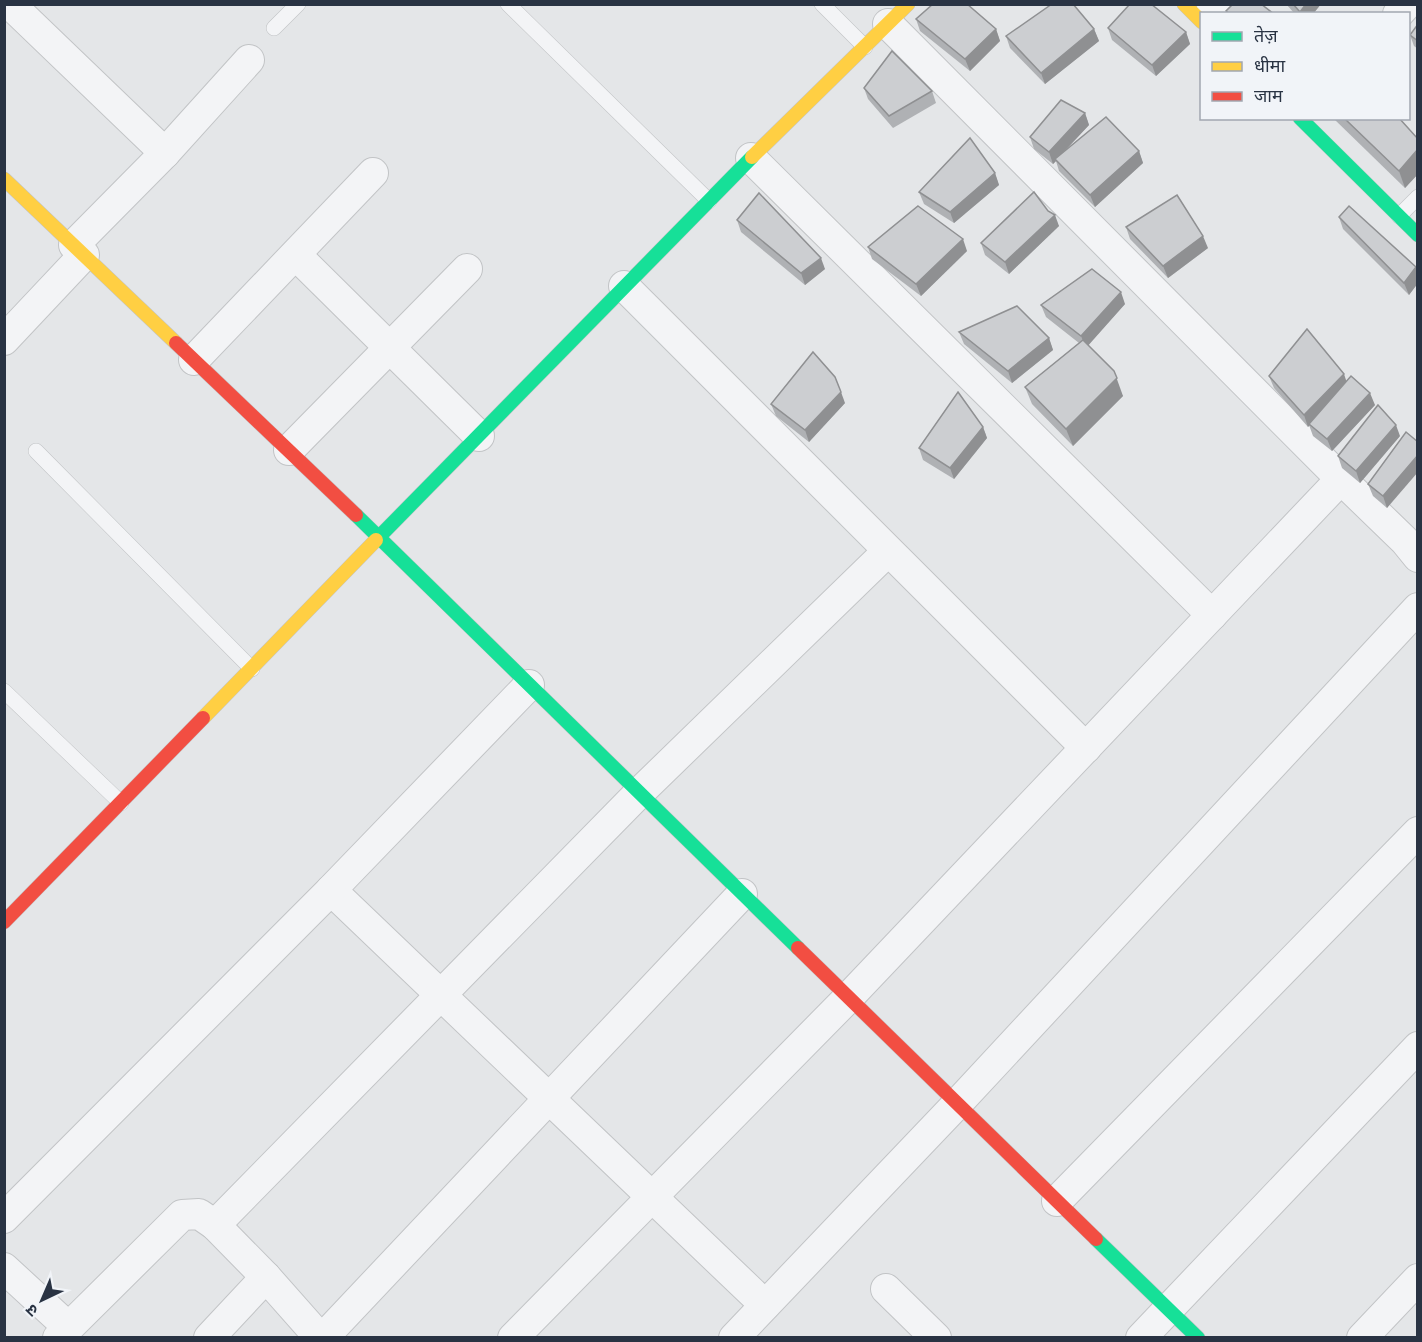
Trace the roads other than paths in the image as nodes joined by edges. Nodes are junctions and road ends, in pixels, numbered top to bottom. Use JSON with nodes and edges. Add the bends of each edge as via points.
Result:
{"nodes":[{"id":1,"x":298,"y":4,"type":"edge"},
{"id":2,"x":508,"y":4,"type":"edge"},
{"id":3,"x":822,"y":4,"type":"edge"},
{"id":4,"x":1184,"y":4,"type":"edge"},
{"id":5,"x":16,"y":13,"type":"edge"},
{"id":6,"x":898,"y":14,"type":"edge"},
{"id":7,"x":1200,"y":20,"type":"edge"},
{"id":8,"x":274,"y":28,"type":"dead end"},
{"id":9,"x":865,"y":47,"type":"junction"},
{"id":10,"x":249,"y":60,"type":"dead end"},
{"id":11,"x":1302,"y":120,"type":"edge"},
{"id":12,"x":165,"y":153,"type":"junction"},
{"id":13,"x":751,"y":158,"type":"junction"},
{"id":14,"x":373,"y":173,"type":"dead end"},
{"id":15,"x":4,"y":179,"type":"edge"},
{"id":16,"x":1418,"y":197,"type":"edge"},
{"id":17,"x":708,"y":201,"type":"junction"},
{"id":18,"x":1399,"y":216,"type":"junction"},
{"id":19,"x":1418,"y":235,"type":"edge"},
{"id":20,"x":79,"y":250,"type":"junction"},
{"id":21,"x":296,"y":255,"type":"junction"},
{"id":22,"x":467,"y":269,"type":"dead end"},
{"id":23,"x":624,"y":286,"type":"junction"},
{"id":24,"x":4,"y":340,"type":"edge"},
{"id":25,"x":390,"y":348,"type":"junction"},
{"id":26,"x":194,"y":360,"type":"junction"},
{"id":27,"x":479,"y":436,"type":"junction"},
{"id":28,"x":289,"y":450,"type":"junction"},
{"id":29,"x":36,"y":451,"type":"dead end"},
{"id":30,"x":1341,"y":479,"type":"junction"},
{"id":31,"x":380,"y":537,"type":"junction"},
{"id":32,"x":888,"y":551,"type":"junction"},
{"id":33,"x":1418,"y":557,"type":"edge"},
{"id":34,"x":1418,"y":608,"type":"edge"},
{"id":35,"x":1212,"y":615,"type":"junction"},
{"id":36,"x":252,"y":669,"type":"junction"},
{"id":37,"x":529,"y":686,"type":"junction"},
{"id":38,"x":4,"y":690,"type":"edge"},
{"id":39,"x":1086,"y":747,"type":"junction"},
{"id":40,"x":639,"y":793,"type":"junction"},
{"id":41,"x":121,"y":802,"type":"junction"},
{"id":42,"x":1418,"y":832,"type":"edge"},
{"id":43,"x":332,"y":890,"type":"junction"},
{"id":44,"x":742,"y":894,"type":"junction"},
{"id":45,"x":4,"y":922,"type":"edge"},
{"id":46,"x":441,"y":994,"type":"junction"},
{"id":47,"x":848,"y":998,"type":"junction"},
{"id":48,"x":1418,"y":1047,"type":"edge"},
{"id":49,"x":549,"y":1098,"type":"junction"},
{"id":50,"x":957,"y":1104,"type":"junction"},
{"id":51,"x":652,"y":1196,"type":"junction"},
{"id":52,"x":1057,"y":1201,"type":"junction"},
{"id":53,"x":4,"y":1218,"type":"edge"},
{"id":54,"x":215,"y":1225,"type":"junction"},
{"id":55,"x":4,"y":1268,"type":"edge"},
{"id":56,"x":267,"y":1277,"type":"junction"},
{"id":57,"x":1418,"y":1280,"type":"edge"},
{"id":58,"x":886,"y":1289,"type":"dead end"},
{"id":59,"x":765,"y":1305,"type":"junction"},
{"id":60,"x":1168,"y":1309,"type":"junction"},
{"id":61,"x":63,"y":1332,"type":"edge"},
{"id":62,"x":209,"y":1338,"type":"edge"},
{"id":63,"x":322,"y":1338,"type":"edge"},
{"id":64,"x":513,"y":1338,"type":"edge"},
{"id":65,"x":734,"y":1338,"type":"edge"},
{"id":66,"x":936,"y":1338,"type":"edge"},
{"id":67,"x":1141,"y":1338,"type":"edge"},
{"id":68,"x":1198,"y":1338,"type":"edge"},
{"id":69,"x":1362,"y":1338,"type":"edge"}],
"edges":[{"from":1,"to":8,"type":"lane"},
{"from":2,"to":17,"type":"lane"},
{"from":3,"to":9,"type":"lane"},
{"from":4,"to":7,"type":"street"},
{"from":5,"to":12,"type":"street"},
{"from":6,"to":9,"type":"street"},
{"from":6,"to":30,"type":"street"},
{"from":9,"to":13,"type":"street"},
{"from":10,"to":12,"type":"street"},
{"from":11,"to":18,"type":"street"},
{"from":12,"to":20,"type":"street"},
{"from":13,"to":17,"type":"street"},
{"from":13,"to":35,"type":"street"},
{"from":14,"to":21,"type":"street"},
{"from":15,"to":20,"type":"street"},
{"from":16,"to":18,"type":"lane"},
{"from":17,"to":23,"type":"street"},
{"from":18,"to":19,"type":"street"},
{"from":20,"to":24,"type":"street"},
{"from":20,"to":26,"type":"street"},
{"from":21,"to":25,"type":"street"},
{"from":21,"to":26,"type":"street"},
{"from":22,"to":25,"type":"street"},
{"from":23,"to":27,"type":"street"},
{"from":23,"to":32,"type":"street"},
{"from":25,"to":27,"type":"street"},
{"from":25,"to":28,"type":"street"},
{"from":26,"to":28,"type":"street"},
{"from":27,"to":31,"type":"street"},
{"from":28,"to":31,"type":"street"},
{"from":29,"to":36,"type":"lane"},
{"from":30,"to":33,"type":"street"},
{"from":30,"to":35,"type":"street"},
{"from":31,"to":36,"type":"street"},
{"from":31,"to":37,"type":"street"},
{"from":32,"to":39,"type":"street"},
{"from":32,"to":40,"type":"street"},
{"from":34,"to":50,"type":"street"},
{"from":35,"to":39,"type":"street"},
{"from":36,"to":41,"type":"street"},
{"from":37,"to":40,"type":"street"},
{"from":37,"to":43,"type":"street"},
{"from":38,"to":41,"type":"lane"},
{"from":39,"to":47,"type":"street"},
{"from":40,"to":44,"type":"street"},
{"from":40,"to":46,"type":"street"},
{"from":41,"to":45,"type":"street"},
{"from":42,"to":52,"type":"street"},
{"from":43,"to":46,"type":"street"},
{"from":43,"to":53,"type":"street"},
{"from":44,"to":47,"type":"street"},
{"from":44,"to":49,"type":"street"},
{"from":46,"to":49,"type":"street"},
{"from":46,"to":54,"type":"street"},
{"from":47,"to":50,"type":"street"},
{"from":47,"to":51,"type":"street"},
{"from":48,"to":60,"type":"street"},
{"from":49,"to":51,"type":"street"},
{"from":49,"to":63,"type":"street"},
{"from":50,"to":52,"type":"street"},
{"from":50,"to":59,"type":"street"},
{"from":51,"to":59,"type":"street"},
{"from":51,"to":64,"type":"street"},
{"from":52,"to":60,"type":"street"},
{"from":54,"to":56,"type":"street"},
{"from":54,"to":61,"type":"street","via":[[199,1214],[182,1215]]},
{"from":55,"to":61,"type":"street"},
{"from":56,"to":62,"type":"street"},
{"from":56,"to":63,"type":"street"},
{"from":57,"to":69,"type":"street"},
{"from":58,"to":66,"type":"street"},
{"from":59,"to":65,"type":"street"},
{"from":60,"to":67,"type":"street"},
{"from":60,"to":68,"type":"street"}]}
